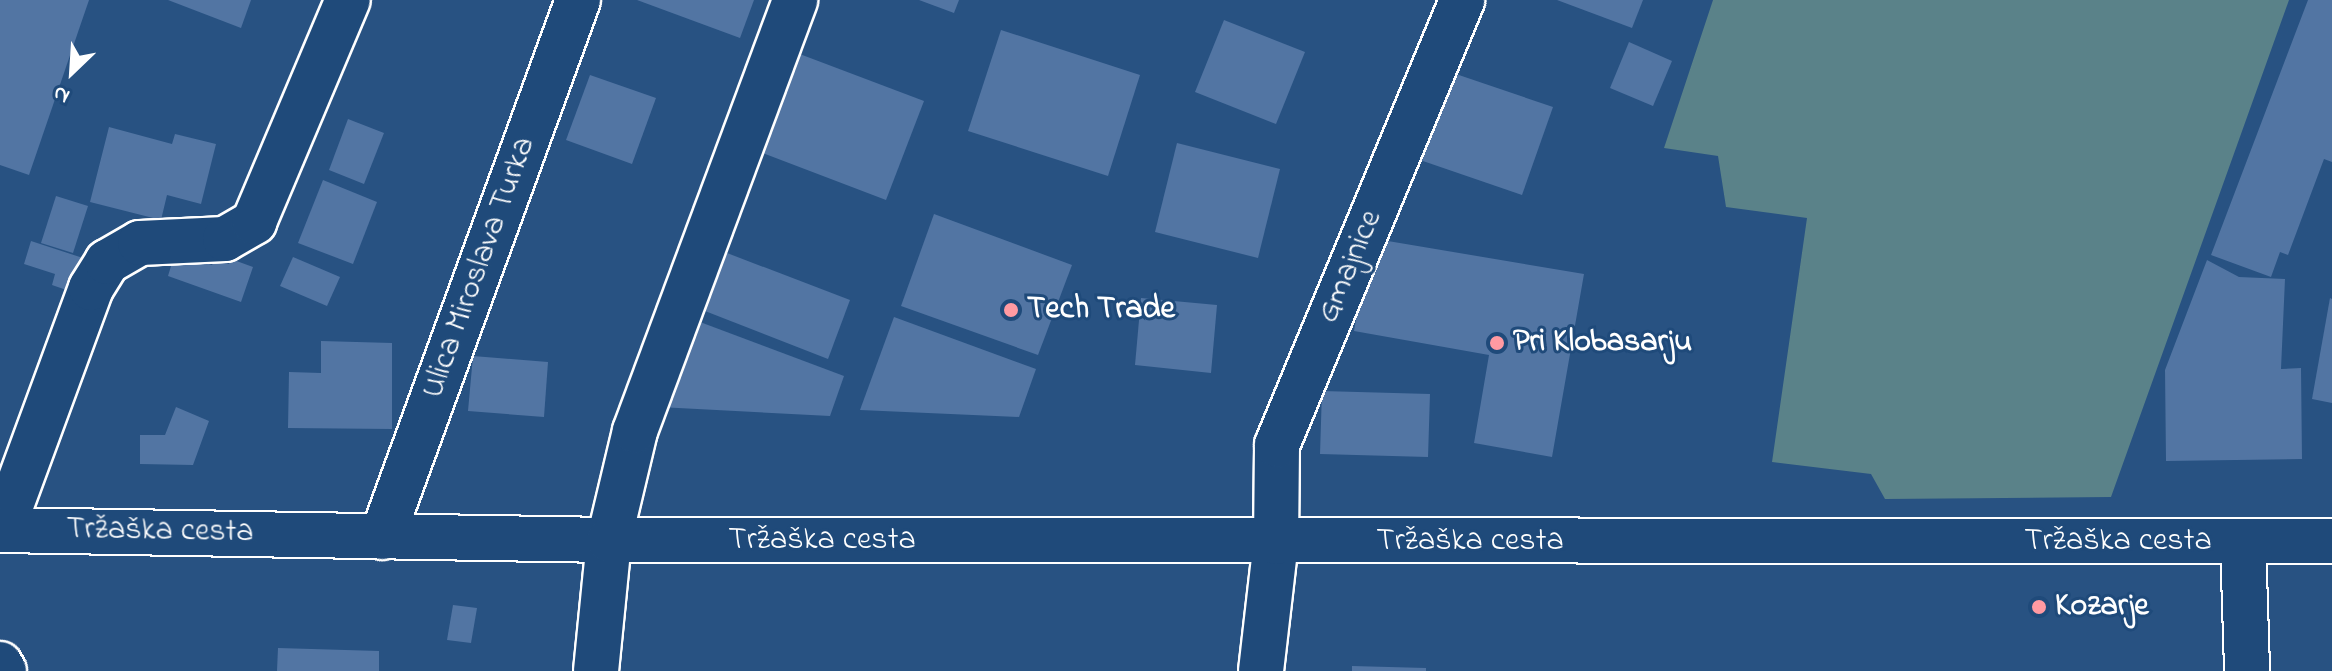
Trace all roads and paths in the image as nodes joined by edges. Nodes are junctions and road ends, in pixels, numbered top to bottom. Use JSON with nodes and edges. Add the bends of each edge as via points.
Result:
{"nodes":[{"id":1,"x":348,"y":0,"type":"edge"},
{"id":2,"x":578,"y":0,"type":"edge"},
{"id":3,"x":795,"y":0,"type":"edge"},
{"id":4,"x":1462,"y":0,"type":"edge"},
{"id":5,"x":1,"y":530,"type":"edge"},
{"id":6,"x":382,"y":537,"type":"junction"},
{"id":7,"x":609,"y":540,"type":"junction"},
{"id":8,"x":2243,"y":541,"type":"junction"},
{"id":9,"x":2332,"y":541,"type":"edge"},
{"id":10,"x":1276,"y":542,"type":"junction"},
{"id":11,"x":0,"y":664,"type":"edge"},
{"id":12,"x":4,"y":671,"type":"edge"},
{"id":13,"x":596,"y":671,"type":"edge"},
{"id":14,"x":1261,"y":671,"type":"edge"},
{"id":15,"x":2247,"y":671,"type":"edge"}],
"edges":[{"from":1,"to":5,"type":"street","via":[[254,222],[225,239],[140,243],[107,262],[91,288]]},
{"from":2,"to":6,"type":"street","name":"Ulica Miroslava Turka"},
{"from":3,"to":7,"type":"street","via":[[635,431]]},
{"from":4,"to":10,"type":"street","name":"Gmajnice","via":[[1277,445]]},
{"from":5,"to":6,"type":"street","name":"Tržaška cesta"},
{"from":6,"to":7,"type":"street","name":"Tržaška cesta"},
{"from":7,"to":10,"type":"street","name":"Tržaška cesta"},
{"from":7,"to":13,"type":"street"},
{"from":8,"to":9,"type":"street","name":"Tržaška cesta"},
{"from":8,"to":10,"type":"street","name":"Tržaška cesta"},
{"from":8,"to":15,"type":"street"},
{"from":10,"to":14,"type":"street","name":"Gmajnice"},
{"from":11,"to":12,"type":"street"}]}
